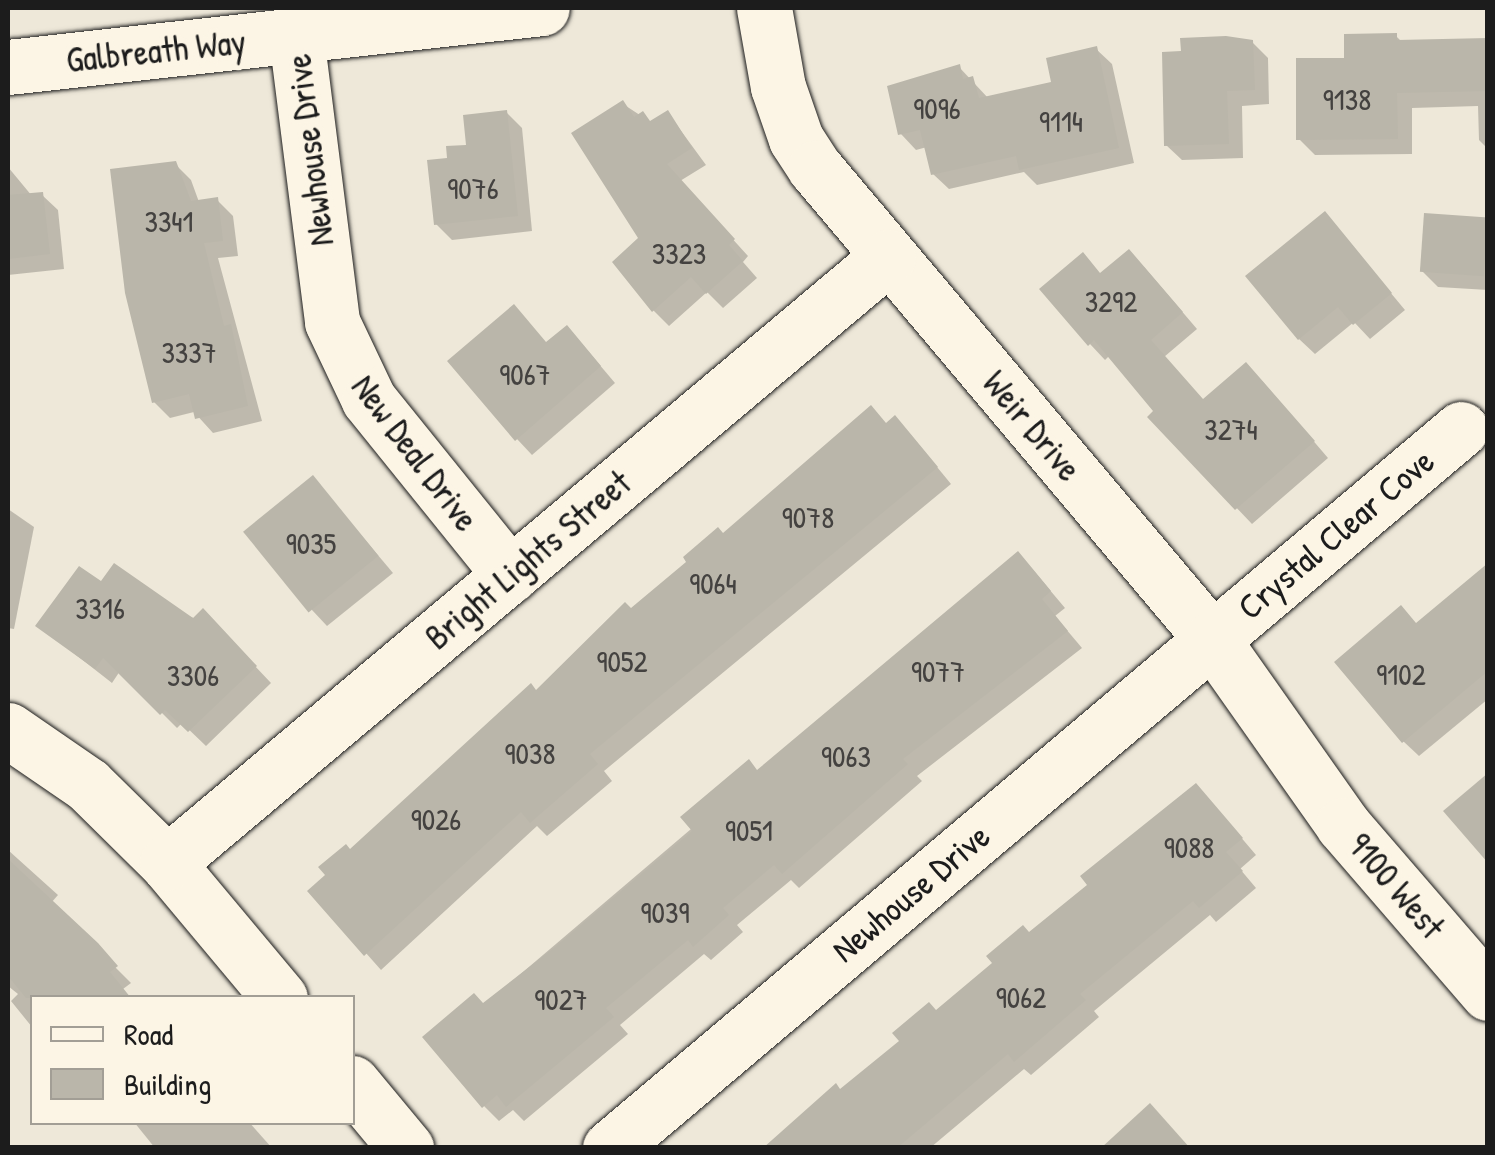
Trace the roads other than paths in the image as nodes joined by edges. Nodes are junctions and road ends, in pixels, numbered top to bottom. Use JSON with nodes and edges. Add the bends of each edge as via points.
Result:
{"nodes":[{"id":1,"x":542,"y":8,"type":"edge"},
{"id":2,"x":764,"y":8,"type":"edge"},
{"id":3,"x":296,"y":36,"type":"junction"},
{"id":4,"x":8,"y":67,"type":"edge"},
{"id":5,"x":888,"y":256,"type":"junction"},
{"id":6,"x":324,"y":264,"type":"joint"},
{"id":7,"x":1460,"y":428,"type":"dead end"},
{"id":8,"x":510,"y":575,"type":"junction"},
{"id":9,"x":1212,"y":639,"type":"junction"},
{"id":10,"x":8,"y":730,"type":"edge"},
{"id":11,"x":1343,"y":825,"type":"joint"},
{"id":12,"x":167,"y":863,"type":"junction"},
{"id":13,"x":1488,"y":993,"type":"edge"},
{"id":14,"x":277,"y":995,"type":"edge"},
{"id":15,"x":355,"y":1087,"type":"edge"},
{"id":16,"x":406,"y":1148,"type":"edge"},
{"id":17,"x":610,"y":1148,"type":"edge"}],
"edges":[{"from":1,"to":3,"type":"street","name":"Galbreath Way"},
{"from":2,"to":5,"type":"street","name":"Weir Drive","via":[[796,139]]},
{"from":3,"to":4,"type":"street","name":"Galbreath Way"},
{"from":3,"to":6,"type":"street","name":"Newhouse Drive"},
{"from":5,"to":8,"type":"street","name":"Bright Lights Street"},
{"from":5,"to":9,"type":"street","name":"Weir Drive"},
{"from":6,"to":8,"type":"street","name":"New Deal Drive","via":[[332,322],[369,400]]},
{"from":7,"to":9,"type":"street","name":"Crystal Clear Cove"},
{"from":8,"to":12,"type":"street","name":"Bright Lights Street"},
{"from":9,"to":11,"type":"street","name":"Weir Drive"},
{"from":9,"to":17,"type":"street","name":"Newhouse Drive"},
{"from":10,"to":12,"type":"street","via":[[88,786]]},
{"from":11,"to":13,"type":"street","name":"9100 West"},
{"from":12,"to":14,"type":"street"},
{"from":15,"to":16,"type":"street"}]}
